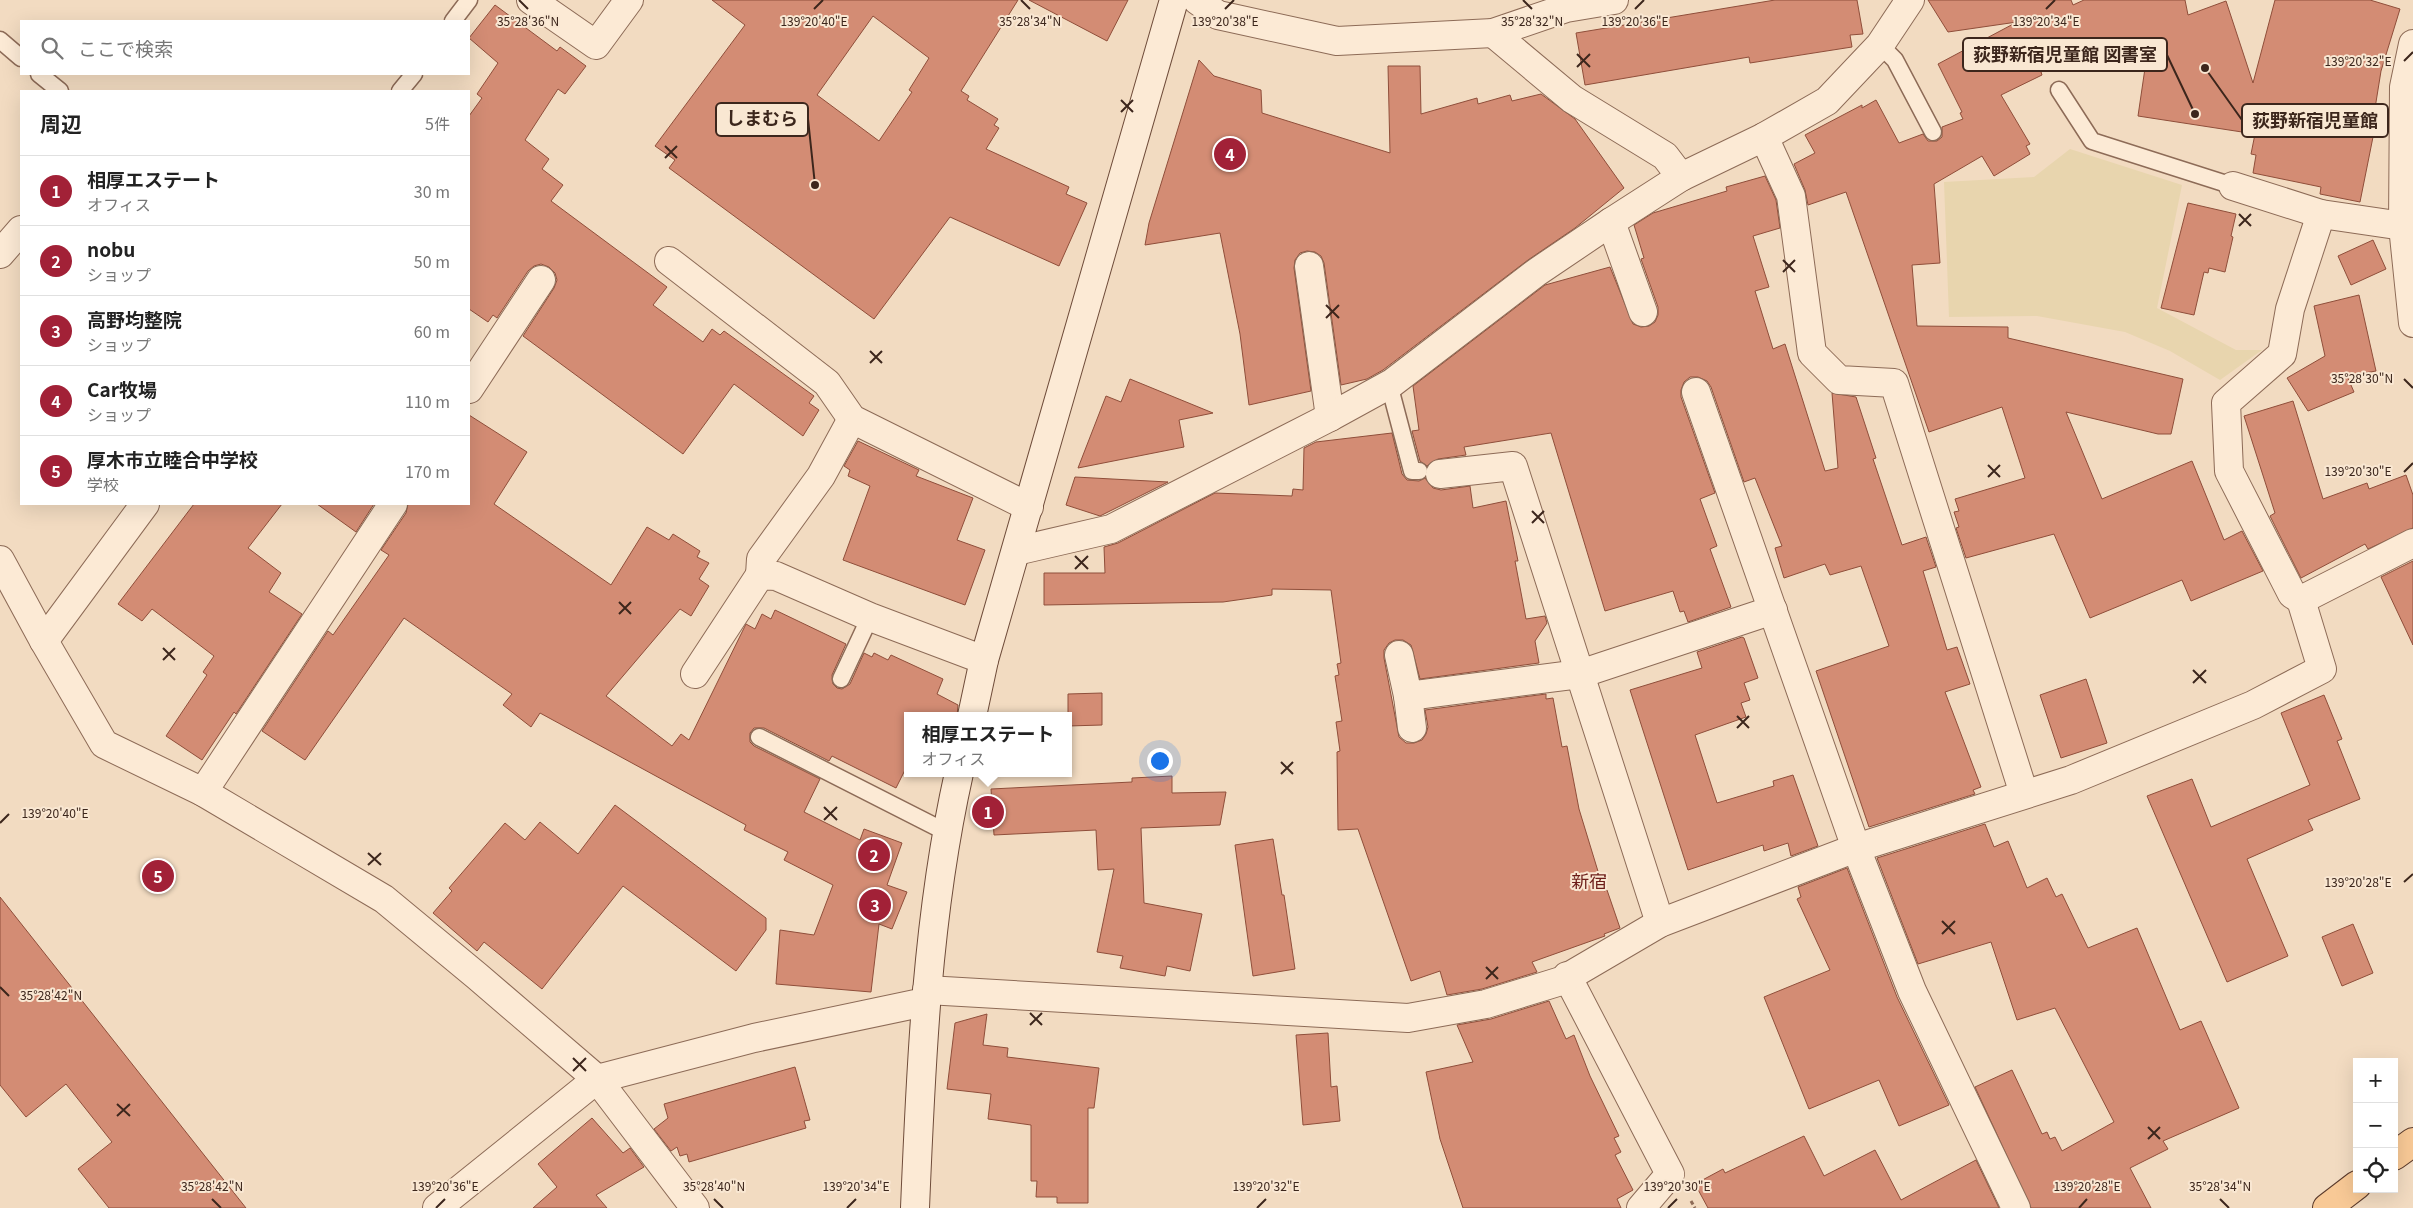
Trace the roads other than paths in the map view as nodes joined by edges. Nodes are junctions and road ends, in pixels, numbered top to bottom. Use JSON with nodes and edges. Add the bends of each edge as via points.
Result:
{"nodes":[{"id":1,"x":469,"y":0,"type":"edge"},
{"id":2,"x":531,"y":0,"type":"edge"},
{"id":3,"x":628,"y":0,"type":"edge"},
{"id":4,"x":1174,"y":0,"type":"edge"},
{"id":5,"x":1197,"y":0,"type":"edge"},
{"id":6,"x":1614,"y":0,"type":"edge"},
{"id":7,"x":1910,"y":0,"type":"edge"},
{"id":8,"x":454,"y":20,"type":"edge"},
{"id":9,"x":1493,"y":33,"type":"junction"},
{"id":10,"x":0,"y":40,"type":"edge"},
{"id":11,"x":2413,"y":44,"type":"edge"},
{"id":12,"x":1880,"y":45,"type":"junction"},
{"id":13,"x":20,"y":57,"type":"edge"},
{"id":14,"x":40,"y":75,"type":"edge"},
{"id":15,"x":413,"y":75,"type":"edge"},
{"id":16,"x":59,"y":90,"type":"edge"},
{"id":17,"x":401,"y":90,"type":"edge"},
{"id":18,"x":2059,"y":90,"type":"dead end"},
{"id":19,"x":1933,"y":132,"type":"dead end"},
{"id":20,"x":1764,"y":137,"type":"junction"},
{"id":21,"x":1681,"y":177,"type":"junction"},
{"id":22,"x":2233,"y":186,"type":"joint"},
{"id":23,"x":2321,"y":214,"type":"junction"},
{"id":24,"x":1611,"y":222,"type":"junction"},
{"id":25,"x":2402,"y":226,"type":"junction"},
{"id":26,"x":20,"y":231,"type":"edge"},
{"id":27,"x":0,"y":254,"type":"edge"},
{"id":28,"x":669,"y":261,"type":"dead end"},
{"id":29,"x":1309,"y":266,"type":"dead end"},
{"id":30,"x":541,"y":280,"type":"dead end"},
{"id":31,"x":1643,"y":312,"type":"dead end"},
{"id":32,"x":2413,"y":324,"type":"edge"},
{"id":33,"x":1388,"y":384,"type":"junction"},
{"id":34,"x":470,"y":387,"type":"edge"},
{"id":35,"x":1696,"y":392,"type":"dead end"},
{"id":36,"x":1330,"y":417,"type":"junction"},
{"id":37,"x":852,"y":420,"type":"junction"},
{"id":38,"x":1429,"y":472,"type":"joint"},
{"id":39,"x":144,"y":505,"type":"edge"},
{"id":40,"x":392,"y":505,"type":"edge"},
{"id":41,"x":1029,"y":507,"type":"junction"},
{"id":42,"x":2413,"y":543,"type":"edge"},
{"id":43,"x":1016,"y":552,"type":"junction"},
{"id":44,"x":0,"y":560,"type":"edge"},
{"id":45,"x":760,"y":575,"type":"junction"},
{"id":46,"x":2301,"y":600,"type":"junction"},
{"id":47,"x":1772,"y":610,"type":"junction"},
{"id":48,"x":870,"y":617,"type":"junction"},
{"id":49,"x":44,"y":641,"type":"junction"},
{"id":50,"x":1399,"y":655,"type":"dead end"},
{"id":51,"x":984,"y":660,"type":"junction"},
{"id":52,"x":695,"y":674,"type":"dead end"},
{"id":53,"x":1580,"y":674,"type":"junction"},
{"id":54,"x":841,"y":679,"type":"dead end"},
{"id":55,"x":1408,"y":696,"type":"junction"},
{"id":56,"x":973,"y":712,"type":"edge"},
{"id":57,"x":1412,"y":728,"type":"dead end"},
{"id":58,"x":759,"y":737,"type":"dead end"},
{"id":59,"x":958,"y":777,"type":"edge"},
{"id":60,"x":203,"y":792,"type":"junction"},
{"id":61,"x":2024,"y":794,"type":"junction"},
{"id":62,"x":946,"y":832,"type":"junction"},
{"id":63,"x":1856,"y":848,"type":"junction"},
{"id":64,"x":1660,"y":923,"type":"junction"},
{"id":65,"x":1568,"y":976,"type":"junction"},
{"id":66,"x":926,"y":996,"type":"junction"},
{"id":67,"x":597,"y":1079,"type":"junction"},
{"id":68,"x":2413,"y":1142,"type":"edge"},
{"id":69,"x":2398,"y":1153,"type":"edge"},
{"id":70,"x":2353,"y":1188,"type":"edge"},
{"id":71,"x":436,"y":1208,"type":"edge"},
{"id":72,"x":695,"y":1208,"type":"edge"},
{"id":73,"x":915,"y":1208,"type":"edge"},
{"id":74,"x":1641,"y":1208,"type":"edge"},
{"id":75,"x":2016,"y":1208,"type":"edge"},
{"id":76,"x":2327,"y":1208,"type":"edge"}],
"edges":[{"from":1,"to":8,"type":"lane"},
{"from":2,"to":3,"type":"street","via":[[596,46]]},
{"from":4,"to":41,"type":"street"},
{"from":5,"to":9,"type":"street","via":[[1218,15],[1337,41]]},
{"from":6,"to":9,"type":"street","via":[[1566,8]]},
{"from":7,"to":12,"type":"street"},
{"from":9,"to":21,"type":"street","via":[[1572,100],[1665,156]]},
{"from":10,"to":13,"type":"lane"},
{"from":11,"to":25,"type":"street","via":[[2404,87]]},
{"from":12,"to":19,"type":"lane","via":[[1895,60]]},
{"from":12,"to":20,"type":"street","via":[[1827,101]]},
{"from":14,"to":16,"type":"lane"},
{"from":15,"to":17,"type":"lane"},
{"from":18,"to":22,"type":"lane","via":[[2092,141]]},
{"from":20,"to":21,"type":"street"},
{"from":20,"to":61,"type":"street","via":[[1791,196],[1812,354],[1839,380],[1894,383]]},
{"from":21,"to":24,"type":"street"},
{"from":22,"to":23,"type":"street"},
{"from":23,"to":25,"type":"street"},
{"from":23,"to":46,"type":"street","via":[[2290,309],[2282,354],[2226,404],[2229,471],[2292,594]]},
{"from":24,"to":31,"type":"street"},
{"from":24,"to":33,"type":"street","via":[[1537,272]]},
{"from":25,"to":32,"type":"street"},
{"from":26,"to":27,"type":"street"},
{"from":28,"to":37,"type":"street","via":[[688,291],[827,383]]},
{"from":29,"to":36,"type":"street"},
{"from":30,"to":34,"type":"street"},
{"from":33,"to":36,"type":"street"},
{"from":33,"to":38,"type":"lane","via":[[1412,471]]},
{"from":35,"to":47,"type":"street"},
{"from":36,"to":43,"type":"street","via":[[1111,529]]},
{"from":37,"to":41,"type":"street"},
{"from":37,"to":45,"type":"street","via":[[821,476],[761,559]]},
{"from":38,"to":53,"type":"street","via":[[1513,466]]},
{"from":39,"to":49,"type":"street"},
{"from":40,"to":60,"type":"street"},
{"from":41,"to":43,"type":"street"},
{"from":42,"to":46,"type":"street"},
{"from":43,"to":51,"type":"street"},
{"from":44,"to":49,"type":"street"},
{"from":45,"to":48,"type":"street","via":[[776,576]]},
{"from":45,"to":52,"type":"street"},
{"from":46,"to":61,"type":"street","via":[[2322,669],[2253,705],[2071,780]]},
{"from":47,"to":53,"type":"street"},
{"from":47,"to":63,"type":"street"},
{"from":48,"to":51,"type":"street"},
{"from":48,"to":54,"type":"lane"},
{"from":49,"to":60,"type":"street","via":[[104,744]]},
{"from":50,"to":55,"type":"street"},
{"from":51,"to":56,"type":"street"},
{"from":53,"to":55,"type":"street"},
{"from":53,"to":64,"type":"street"},
{"from":55,"to":57,"type":"street"},
{"from":58,"to":62,"type":"lane"},
{"from":59,"to":62,"type":"street"},
{"from":60,"to":67,"type":"street","via":[[384,899]]},
{"from":61,"to":63,"type":"street"},
{"from":62,"to":66,"type":"street"},
{"from":63,"to":64,"type":"street"},
{"from":63,"to":75,"type":"street","via":[[1912,991]]},
{"from":64,"to":65,"type":"street"},
{"from":65,"to":66,"type":"street","via":[[1486,1004],[1408,1018]]},
{"from":65,"to":74,"type":"street","via":[[1670,1174]]},
{"from":66,"to":67,"type":"street"},
{"from":66,"to":73,"type":"street"},
{"from":67,"to":71,"type":"street"},
{"from":67,"to":72,"type":"street"},
{"from":68,"to":69,"type":"main road"},
{"from":70,"to":76,"type":"main road"}]}
